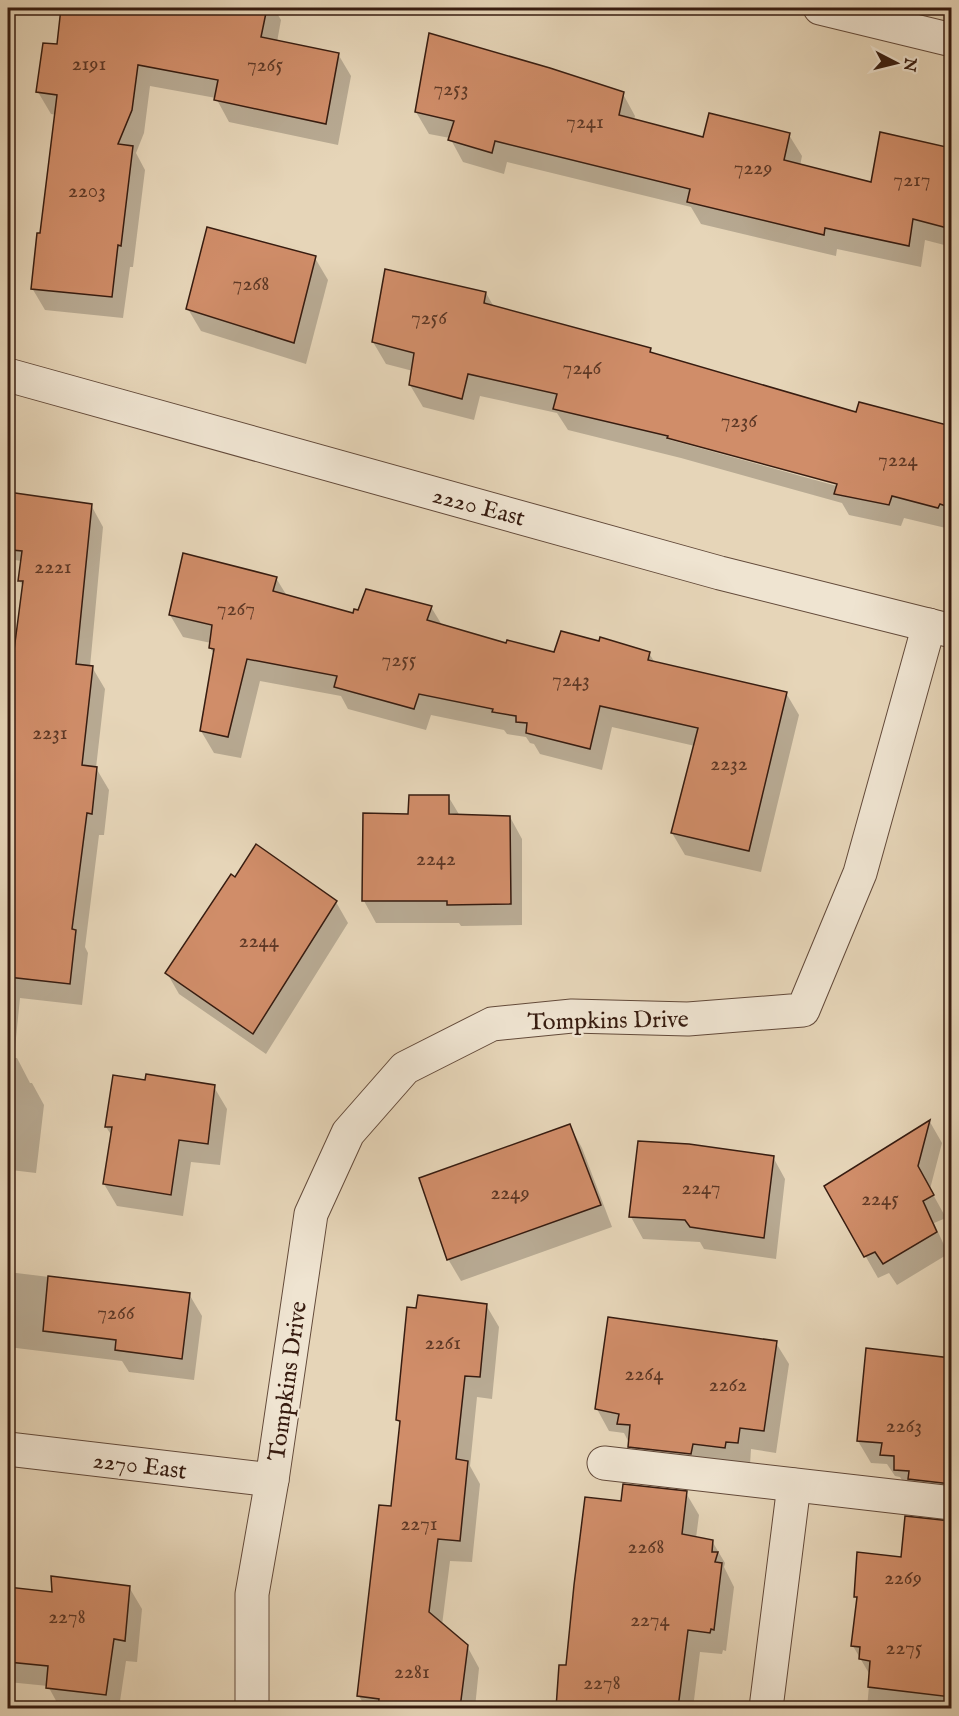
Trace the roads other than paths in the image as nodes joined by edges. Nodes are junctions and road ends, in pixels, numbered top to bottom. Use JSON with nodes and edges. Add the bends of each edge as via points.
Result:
{"nodes":[{"id":1,"x":820,"y":8,"type":"edge"},
{"id":2,"x":951,"y":36,"type":"edge"},
{"id":3,"x":8,"y":375,"type":"edge"},
{"id":4,"x":940,"y":628,"type":"edge"},
{"id":5,"x":8,"y":1449,"type":"edge"},
{"id":6,"x":604,"y":1463,"type":"dead end"},
{"id":7,"x":272,"y":1480,"type":"junction"},
{"id":8,"x":794,"y":1485,"type":"junction"},
{"id":9,"x":951,"y":1503,"type":"edge"},
{"id":10,"x":252,"y":1708,"type":"edge"},
{"id":11,"x":766,"y":1708,"type":"edge"}],
"edges":[{"from":1,"to":2,"type":"street"},
{"from":3,"to":4,"type":"street","name":"2220 East","via":[[720,573]]},
{"from":4,"to":7,"type":"street","name":"Tompkins Drive","via":[[860,873],[803,1010],[688,1019],[572,1016],[492,1024],[405,1068],[348,1134],[311,1214]]},
{"from":5,"to":7,"type":"street","name":"2270 East"},
{"from":6,"to":8,"type":"street"},
{"from":7,"to":10,"type":"street","name":"Tompkins Drive","via":[[252,1594]]},
{"from":8,"to":9,"type":"street"},
{"from":8,"to":11,"type":"street"}]}
